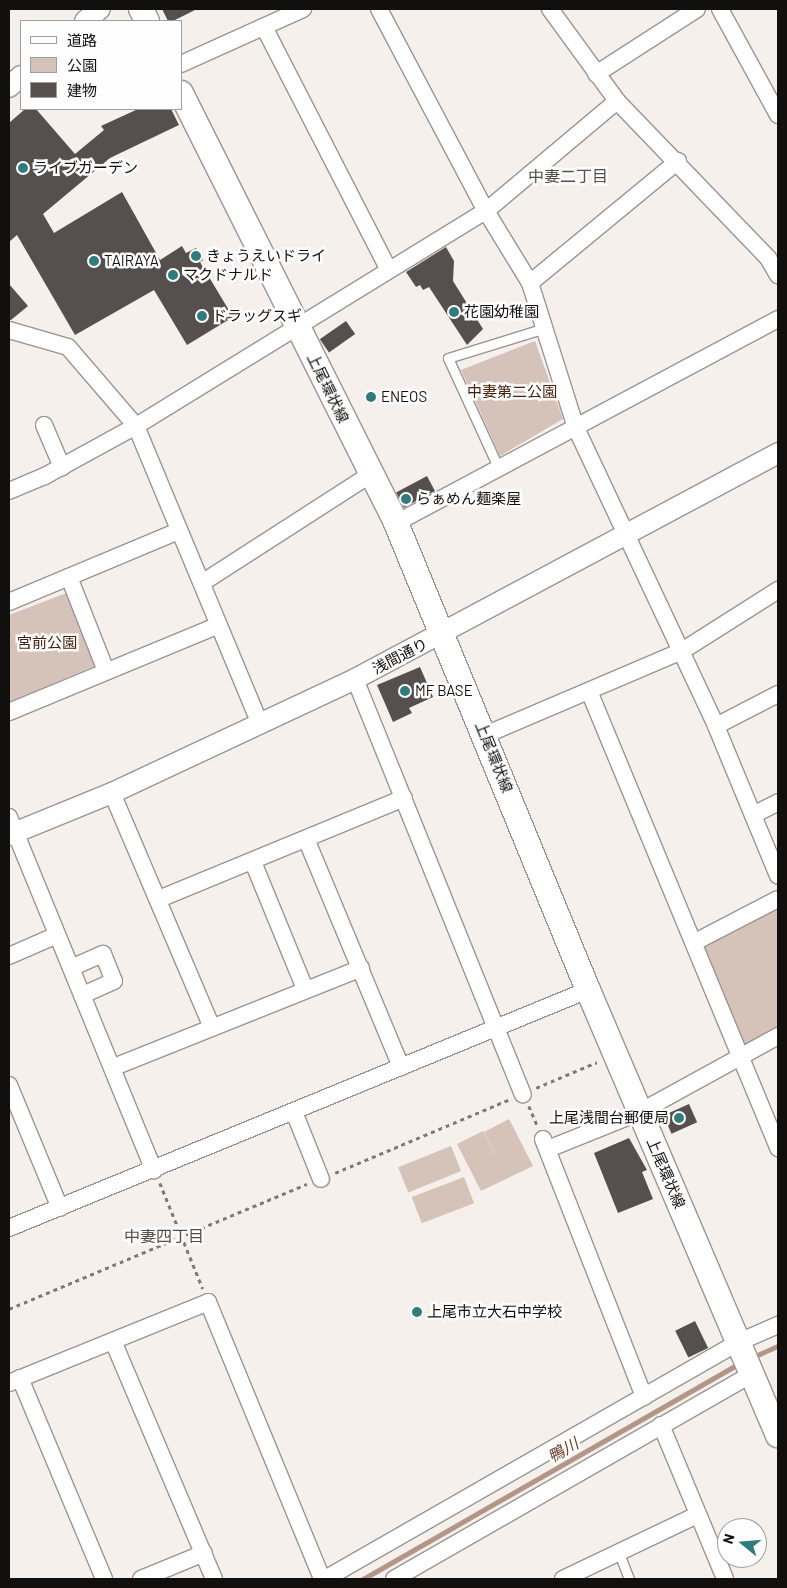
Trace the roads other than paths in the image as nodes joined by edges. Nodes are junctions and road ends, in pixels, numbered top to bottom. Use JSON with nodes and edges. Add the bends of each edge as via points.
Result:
{"nodes":[{"id":1,"x":100,"y":9,"type":"edge"},
{"id":2,"x":303,"y":9,"type":"edge"},
{"id":3,"x":379,"y":9,"type":"edge"},
{"id":4,"x":550,"y":9,"type":"edge"},
{"id":5,"x":697,"y":9,"type":"edge"},
{"id":6,"x":720,"y":9,"type":"edge"},
{"id":7,"x":86,"y":20,"type":"edge"},
{"id":8,"x":264,"y":27,"type":"junction"},
{"id":9,"x":182,"y":64,"type":"edge"},
{"id":10,"x":596,"y":74,"type":"junction"},
{"id":11,"x":20,"y":77,"type":"edge"},
{"id":12,"x":9,"y":87,"type":"edge"},
{"id":13,"x":182,"y":95,"type":"edge"},
{"id":14,"x":617,"y":101,"type":"junction"},
{"id":15,"x":778,"y":115,"type":"edge"},
{"id":16,"x":678,"y":161,"type":"junction"},
{"id":17,"x":486,"y":211,"type":"junction"},
{"id":18,"x":388,"y":270,"type":"junction"},
{"id":19,"x":778,"y":275,"type":"edge"},
{"id":20,"x":530,"y":282,"type":"junction"},
{"id":21,"x":778,"y":319,"type":"edge"},
{"id":22,"x":296,"y":324,"type":"junction"},
{"id":23,"x":545,"y":328,"type":"junction"},
{"id":24,"x":9,"y":330,"type":"edge"},
{"id":25,"x":44,"y":425,"type":"dead end"},
{"id":26,"x":136,"y":426,"type":"junction"},
{"id":27,"x":576,"y":428,"type":"junction"},
{"id":28,"x":778,"y":453,"type":"edge"},
{"id":29,"x":62,"y":467,"type":"junction"},
{"id":30,"x":499,"y":469,"type":"junction"},
{"id":31,"x":371,"y":474,"type":"junction"},
{"id":32,"x":9,"y":491,"type":"edge"},
{"id":33,"x":396,"y":523,"type":"junction"},
{"id":34,"x":626,"y":531,"type":"junction"},
{"id":35,"x":179,"y":532,"type":"junction"},
{"id":36,"x":69,"y":577,"type":"junction"},
{"id":37,"x":202,"y":583,"type":"junction"},
{"id":38,"x":778,"y":590,"type":"edge"},
{"id":39,"x":9,"y":602,"type":"edge"},
{"id":40,"x":217,"y":626,"type":"junction"},
{"id":41,"x":443,"y":634,"type":"junction"},
{"id":42,"x":682,"y":651,"type":"junction"},
{"id":43,"x":106,"y":672,"type":"junction"},
{"id":44,"x":355,"y":679,"type":"junction"},
{"id":45,"x":589,"y":691,"type":"junction"},
{"id":46,"x":778,"y":694,"type":"edge"},
{"id":47,"x":9,"y":712,"type":"edge"},
{"id":48,"x":260,"y":724,"type":"junction"},
{"id":49,"x":716,"y":726,"type":"junction"},
{"id":50,"x":485,"y":735,"type":"junction"},
{"id":51,"x":112,"y":793,"type":"junction"},
{"id":52,"x":404,"y":798,"type":"junction"},
{"id":53,"x":778,"y":802,"type":"edge"},
{"id":54,"x":753,"y":815,"type":"junction"},
{"id":55,"x":11,"y":828,"type":"edge"},
{"id":56,"x":307,"y":841,"type":"junction"},
{"id":57,"x":253,"y":862,"type":"junction"},
{"id":58,"x":778,"y":876,"type":"edge"},
{"id":59,"x":778,"y":899,"type":"edge"},
{"id":60,"x":158,"y":900,"type":"junction"},
{"id":61,"x":57,"y":934,"type":"junction"},
{"id":62,"x":695,"y":942,"type":"junction"},
{"id":63,"x":9,"y":956,"type":"edge"},
{"id":64,"x":71,"y":968,"type":"junction"},
{"id":65,"x":360,"y":968,"type":"junction"},
{"id":66,"x":305,"y":990,"type":"junction"},
{"id":67,"x":588,"y":990,"type":"junction"},
{"id":68,"x":82,"y":994,"type":"junction"},
{"id":69,"x":212,"y":1028,"type":"junction"},
{"id":70,"x":497,"y":1028,"type":"junction"},
{"id":71,"x":778,"y":1036,"type":"edge"},
{"id":72,"x":740,"y":1056,"type":"junction"},
{"id":73,"x":114,"y":1067,"type":"junction"},
{"id":74,"x":401,"y":1067,"type":"junction"},
{"id":75,"x":9,"y":1085,"type":"edge"},
{"id":76,"x":523,"y":1094,"type":"road end"},
{"id":77,"x":294,"y":1112,"type":"junction"},
{"id":78,"x":640,"y":1112,"type":"junction"},
{"id":79,"x":778,"y":1148,"type":"edge"},
{"id":80,"x":154,"y":1170,"type":"junction"},
{"id":81,"x":321,"y":1179,"type":"road end"},
{"id":82,"x":60,"y":1208,"type":"junction"},
{"id":83,"x":9,"y":1228,"type":"edge"},
{"id":84,"x":778,"y":1325,"type":"edge"},
{"id":85,"x":113,"y":1341,"type":"junction"},
{"id":86,"x":739,"y":1342,"type":"junction"},
{"id":87,"x":752,"y":1374,"type":"junction"},
{"id":88,"x":14,"y":1380,"type":"edge"},
{"id":89,"x":644,"y":1397,"type":"junction"},
{"id":90,"x":771,"y":1397,"type":"edge"},
{"id":91,"x":661,"y":1425,"type":"junction"},
{"id":92,"x":778,"y":1434,"type":"edge"},
{"id":93,"x":697,"y":1515,"type":"junction"},
{"id":94,"x":204,"y":1553,"type":"junction"},
{"id":95,"x":619,"y":1553,"type":"junction"},
{"id":96,"x":104,"y":1579,"type":"edge"},
{"id":97,"x":141,"y":1579,"type":"edge"},
{"id":98,"x":214,"y":1579,"type":"edge"},
{"id":99,"x":323,"y":1579,"type":"edge"},
{"id":100,"x":394,"y":1579,"type":"edge"},
{"id":101,"x":563,"y":1579,"type":"edge"},
{"id":102,"x":630,"y":1579,"type":"edge"},
{"id":103,"x":725,"y":1579,"type":"edge"}],
"edges":[{"from":1,"to":7,"type":"street"},
{"from":2,"to":8,"type":"street"},
{"from":3,"to":17,"type":"street"},
{"from":4,"to":10,"type":"street"},
{"from":5,"to":10,"type":"street"},
{"from":6,"to":15,"type":"street"},
{"from":8,"to":9,"type":"street"},
{"from":8,"to":18,"type":"street"},
{"from":10,"to":14,"type":"street"},
{"from":11,"to":12,"type":"street"},
{"from":13,"to":22,"type":"main road","name":"上尾環状線"},
{"from":14,"to":16,"type":"street"},
{"from":14,"to":17,"type":"street"},
{"from":16,"to":19,"type":"street","via":[[768,258]]},
{"from":16,"to":20,"type":"street"},
{"from":17,"to":18,"type":"street"},
{"from":17,"to":20,"type":"street"},
{"from":18,"to":22,"type":"street"},
{"from":20,"to":23,"type":"street"},
{"from":21,"to":27,"type":"street"},
{"from":22,"to":26,"type":"street"},
{"from":22,"to":31,"type":"main road","name":"上尾環状線"},
{"from":23,"to":27,"type":"street"},
{"from":23,"to":30,"type":"lane","via":[[448,358]]},
{"from":24,"to":26,"type":"street","via":[[68,347]]},
{"from":25,"to":29,"type":"street"},
{"from":26,"to":29,"type":"street"},
{"from":26,"to":35,"type":"street"},
{"from":27,"to":30,"type":"street"},
{"from":27,"to":34,"type":"street"},
{"from":28,"to":34,"type":"street","name":"浅間通り"},
{"from":29,"to":32,"type":"street"},
{"from":30,"to":33,"type":"street"},
{"from":31,"to":33,"type":"main road","name":"上尾環状線"},
{"from":31,"to":37,"type":"street"},
{"from":33,"to":41,"type":"main road","name":"上尾環状線"},
{"from":34,"to":41,"type":"street","name":"浅間通り"},
{"from":34,"to":42,"type":"street"},
{"from":35,"to":36,"type":"street"},
{"from":35,"to":37,"type":"street"},
{"from":36,"to":39,"type":"street"},
{"from":36,"to":43,"type":"street"},
{"from":37,"to":40,"type":"street"},
{"from":38,"to":42,"type":"street"},
{"from":40,"to":43,"type":"street"},
{"from":40,"to":48,"type":"street"},
{"from":41,"to":44,"type":"street","name":"浅間通り"},
{"from":41,"to":50,"type":"main road","name":"上尾環状線"},
{"from":42,"to":45,"type":"street"},
{"from":42,"to":49,"type":"street"},
{"from":43,"to":47,"type":"street"},
{"from":44,"to":48,"type":"street","name":"浅間通り"},
{"from":44,"to":52,"type":"street"},
{"from":45,"to":50,"type":"street"},
{"from":45,"to":62,"type":"street"},
{"from":46,"to":49,"type":"street"},
{"from":48,"to":51,"type":"street","name":"浅間通り"},
{"from":49,"to":54,"type":"street"},
{"from":50,"to":67,"type":"main road","name":"上尾環状線"},
{"from":51,"to":55,"type":"street","name":"浅間通り"},
{"from":51,"to":60,"type":"street"},
{"from":52,"to":56,"type":"street"},
{"from":52,"to":70,"type":"street"},
{"from":53,"to":54,"type":"street"},
{"from":54,"to":58,"type":"street"},
{"from":55,"to":61,"type":"street"},
{"from":56,"to":57,"type":"street"},
{"from":56,"to":65,"type":"street"},
{"from":57,"to":60,"type":"street"},
{"from":57,"to":66,"type":"street"},
{"from":59,"to":62,"type":"street"},
{"from":60,"to":69,"type":"street"},
{"from":61,"to":63,"type":"street"},
{"from":61,"to":64,"type":"street"},
{"from":62,"to":72,"type":"street"},
{"from":64,"to":68,"type":"street"},
{"from":64,"to":68,"type":"street","via":[[103,954],[114,981]]},
{"from":65,"to":66,"type":"street"},
{"from":65,"to":74,"type":"street"},
{"from":66,"to":69,"type":"street"},
{"from":67,"to":70,"type":"street"},
{"from":67,"to":78,"type":"main road","name":"上尾環状線"},
{"from":68,"to":73,"type":"street"},
{"from":69,"to":73,"type":"street"},
{"from":70,"to":74,"type":"street"},
{"from":70,"to":76,"type":"street"},
{"from":71,"to":72,"type":"street"},
{"from":72,"to":78,"type":"street"},
{"from":72,"to":79,"type":"street"},
{"from":73,"to":80,"type":"street"},
{"from":74,"to":77,"type":"street"},
{"from":75,"to":82,"type":"street"},
{"from":77,"to":80,"type":"street"},
{"from":77,"to":81,"type":"street"},
{"from":78,"to":86,"type":"main road","name":"上尾環状線"},
{"from":78,"to":89,"type":"street","via":[[545,1144]]},
{"from":80,"to":82,"type":"street"},
{"from":82,"to":83,"type":"street"},
{"from":84,"to":86,"type":"street"},
{"from":85,"to":88,"type":"street"},
{"from":85,"to":94,"type":"street"},
{"from":85,"to":99,"type":"street","via":[[208,1302]]},
{"from":86,"to":87,"type":"main road","name":"上尾環状線"},
{"from":86,"to":89,"type":"street"},
{"from":87,"to":90,"type":"main road","name":"上尾環状線"},
{"from":87,"to":91,"type":"street"},
{"from":88,"to":96,"type":"street"},
{"from":89,"to":99,"type":"street"},
{"from":90,"to":92,"type":"main road","name":"上尾環状線"},
{"from":91,"to":93,"type":"street"},
{"from":91,"to":100,"type":"street"},
{"from":93,"to":95,"type":"street"},
{"from":93,"to":103,"type":"street"},
{"from":94,"to":97,"type":"street"},
{"from":94,"to":98,"type":"street"},
{"from":95,"to":101,"type":"street"},
{"from":95,"to":102,"type":"lane"}]}
